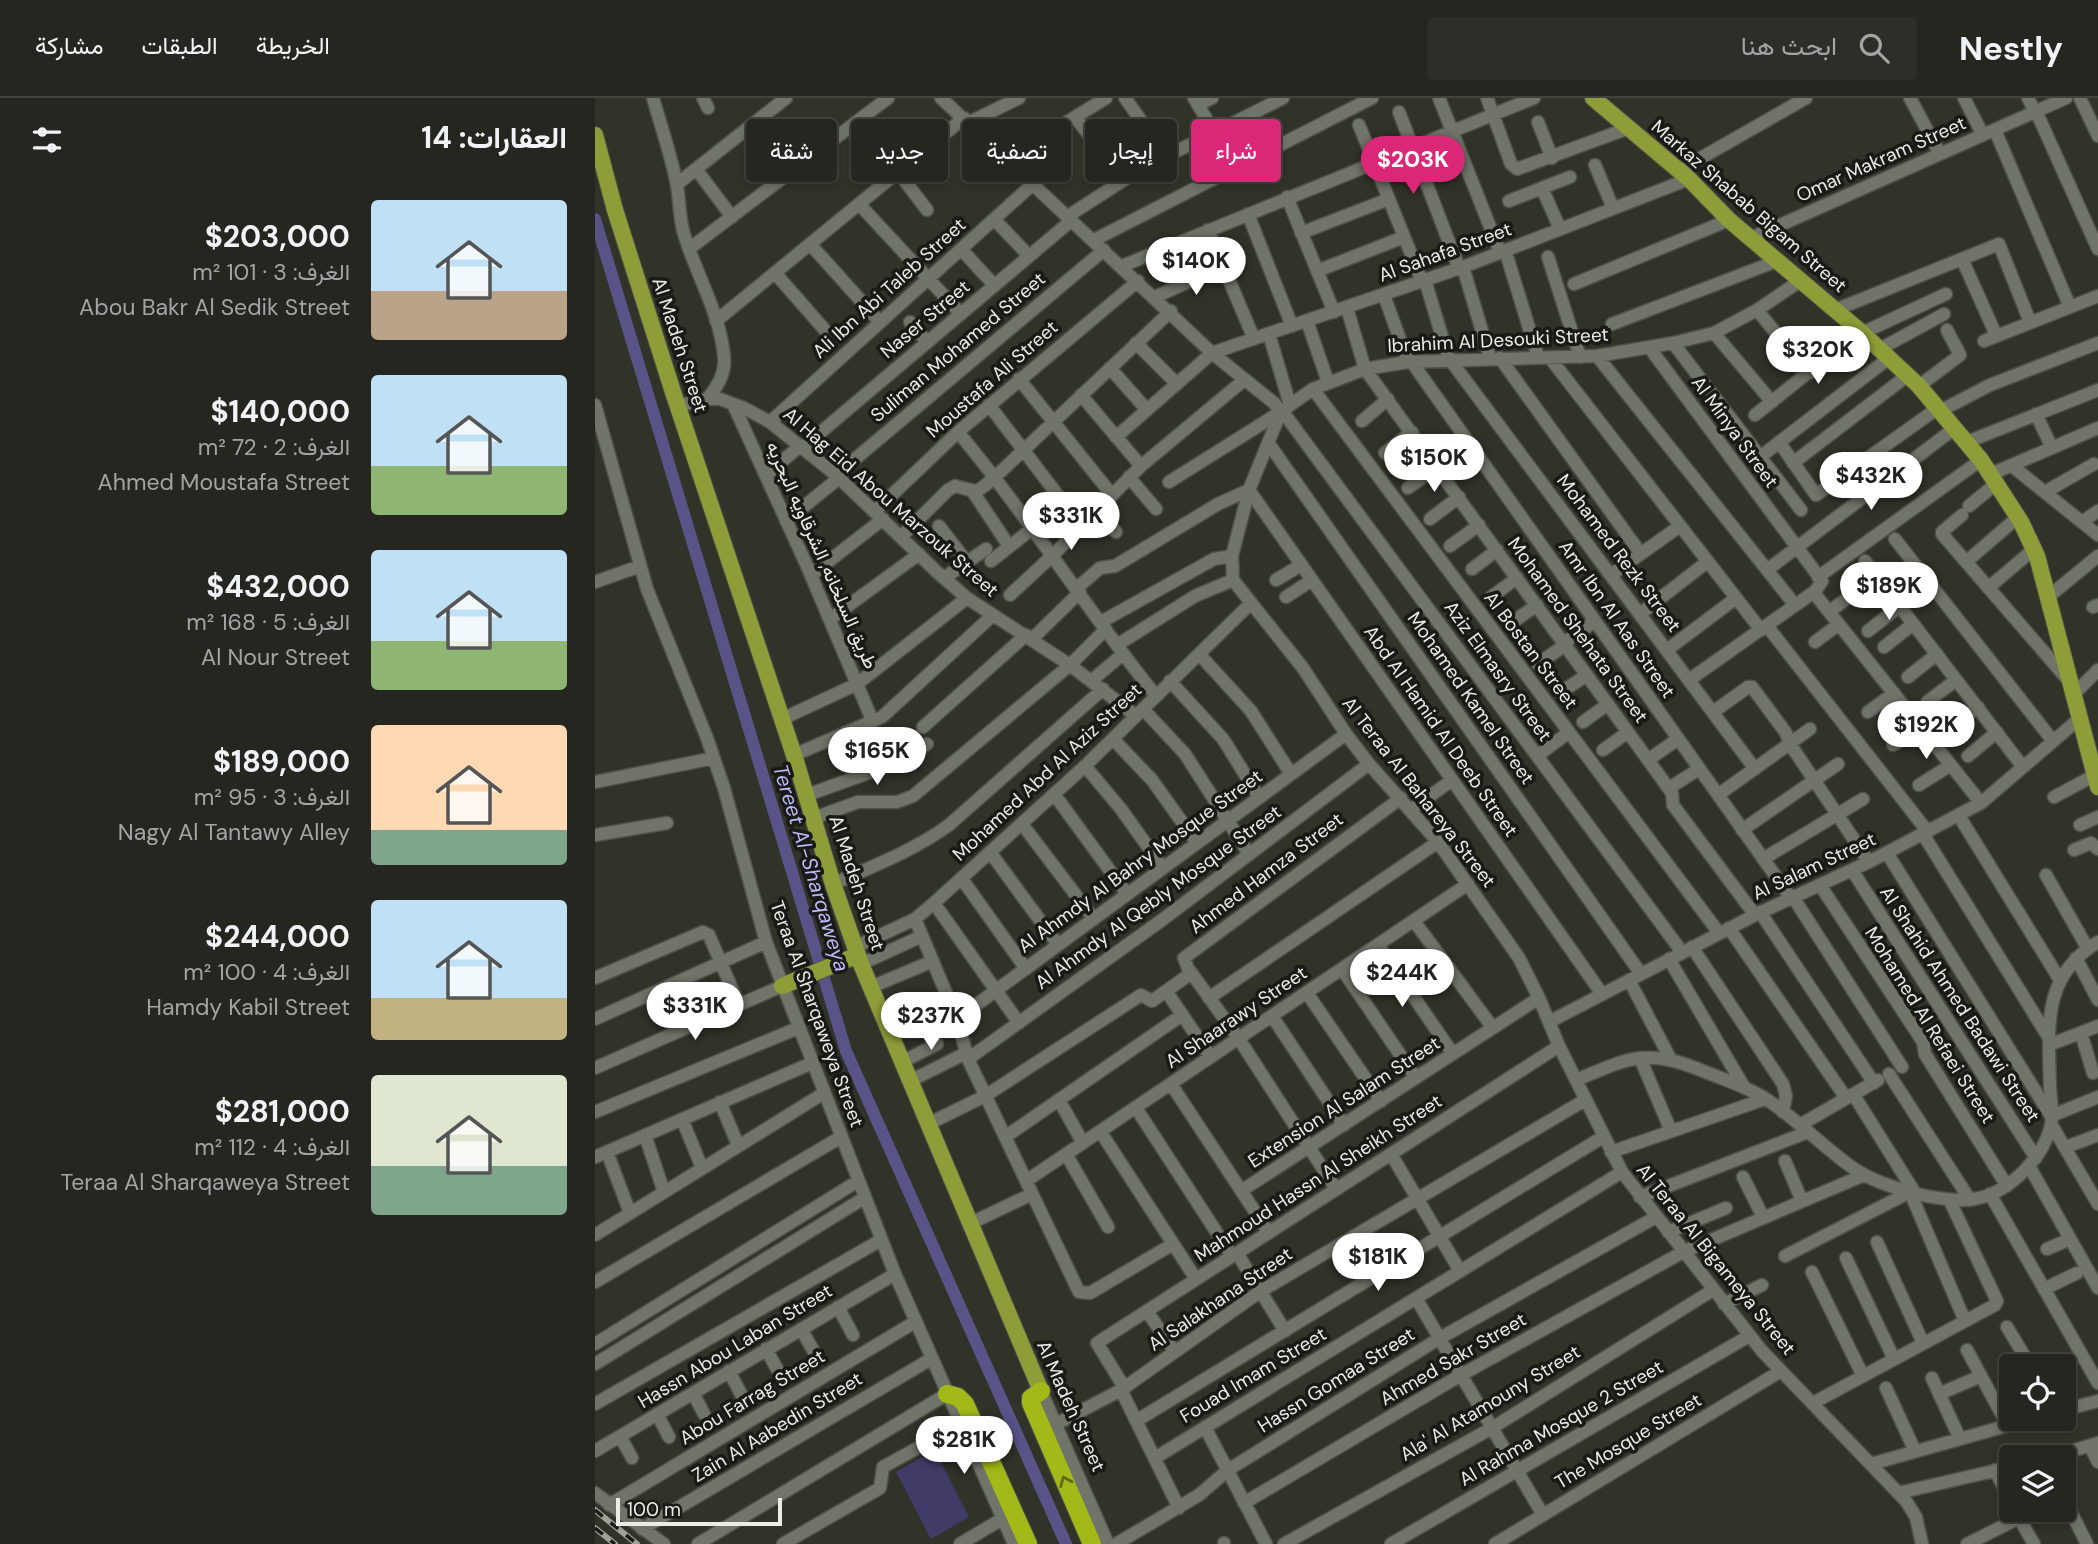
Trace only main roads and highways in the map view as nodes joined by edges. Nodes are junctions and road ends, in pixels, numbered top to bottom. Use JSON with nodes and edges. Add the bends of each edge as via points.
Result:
{"nodes":[{"id":1,"x":1593,"y":98,"type":"edge"},
{"id":2,"x":595,"y":135,"type":"edge"},
{"id":3,"x":2096,"y":781,"type":"edge"},
{"id":4,"x":858,"y":955,"type":"junction"},
{"id":5,"x":788,"y":984,"type":"road end"},
{"id":6,"x":1041,"y":1391,"type":"joint"},
{"id":7,"x":947,"y":1395,"type":"road end"},
{"id":8,"x":1028,"y":1544,"type":"edge"},
{"id":9,"x":1092,"y":1544,"type":"edge"}],
"edges":[{"from":1,"to":3,"type":"main road","name":"Markaz Shabab Bigam Street","via":[[1914,381],[1981,460],[2034,549]]},
{"from":2,"to":4,"type":"main road","name":"Al Madeh Street","via":[[677,405]]},
{"from":4,"to":5,"type":"main road"},
{"from":4,"to":6,"type":"main road","name":"Al Madeh Street"},
{"from":9,"to":6,"type":"highway","one_way":true,"via":[[1031,1403]]},
{"from":7,"to":8,"type":"highway","via":[[965,1404]]}]}
